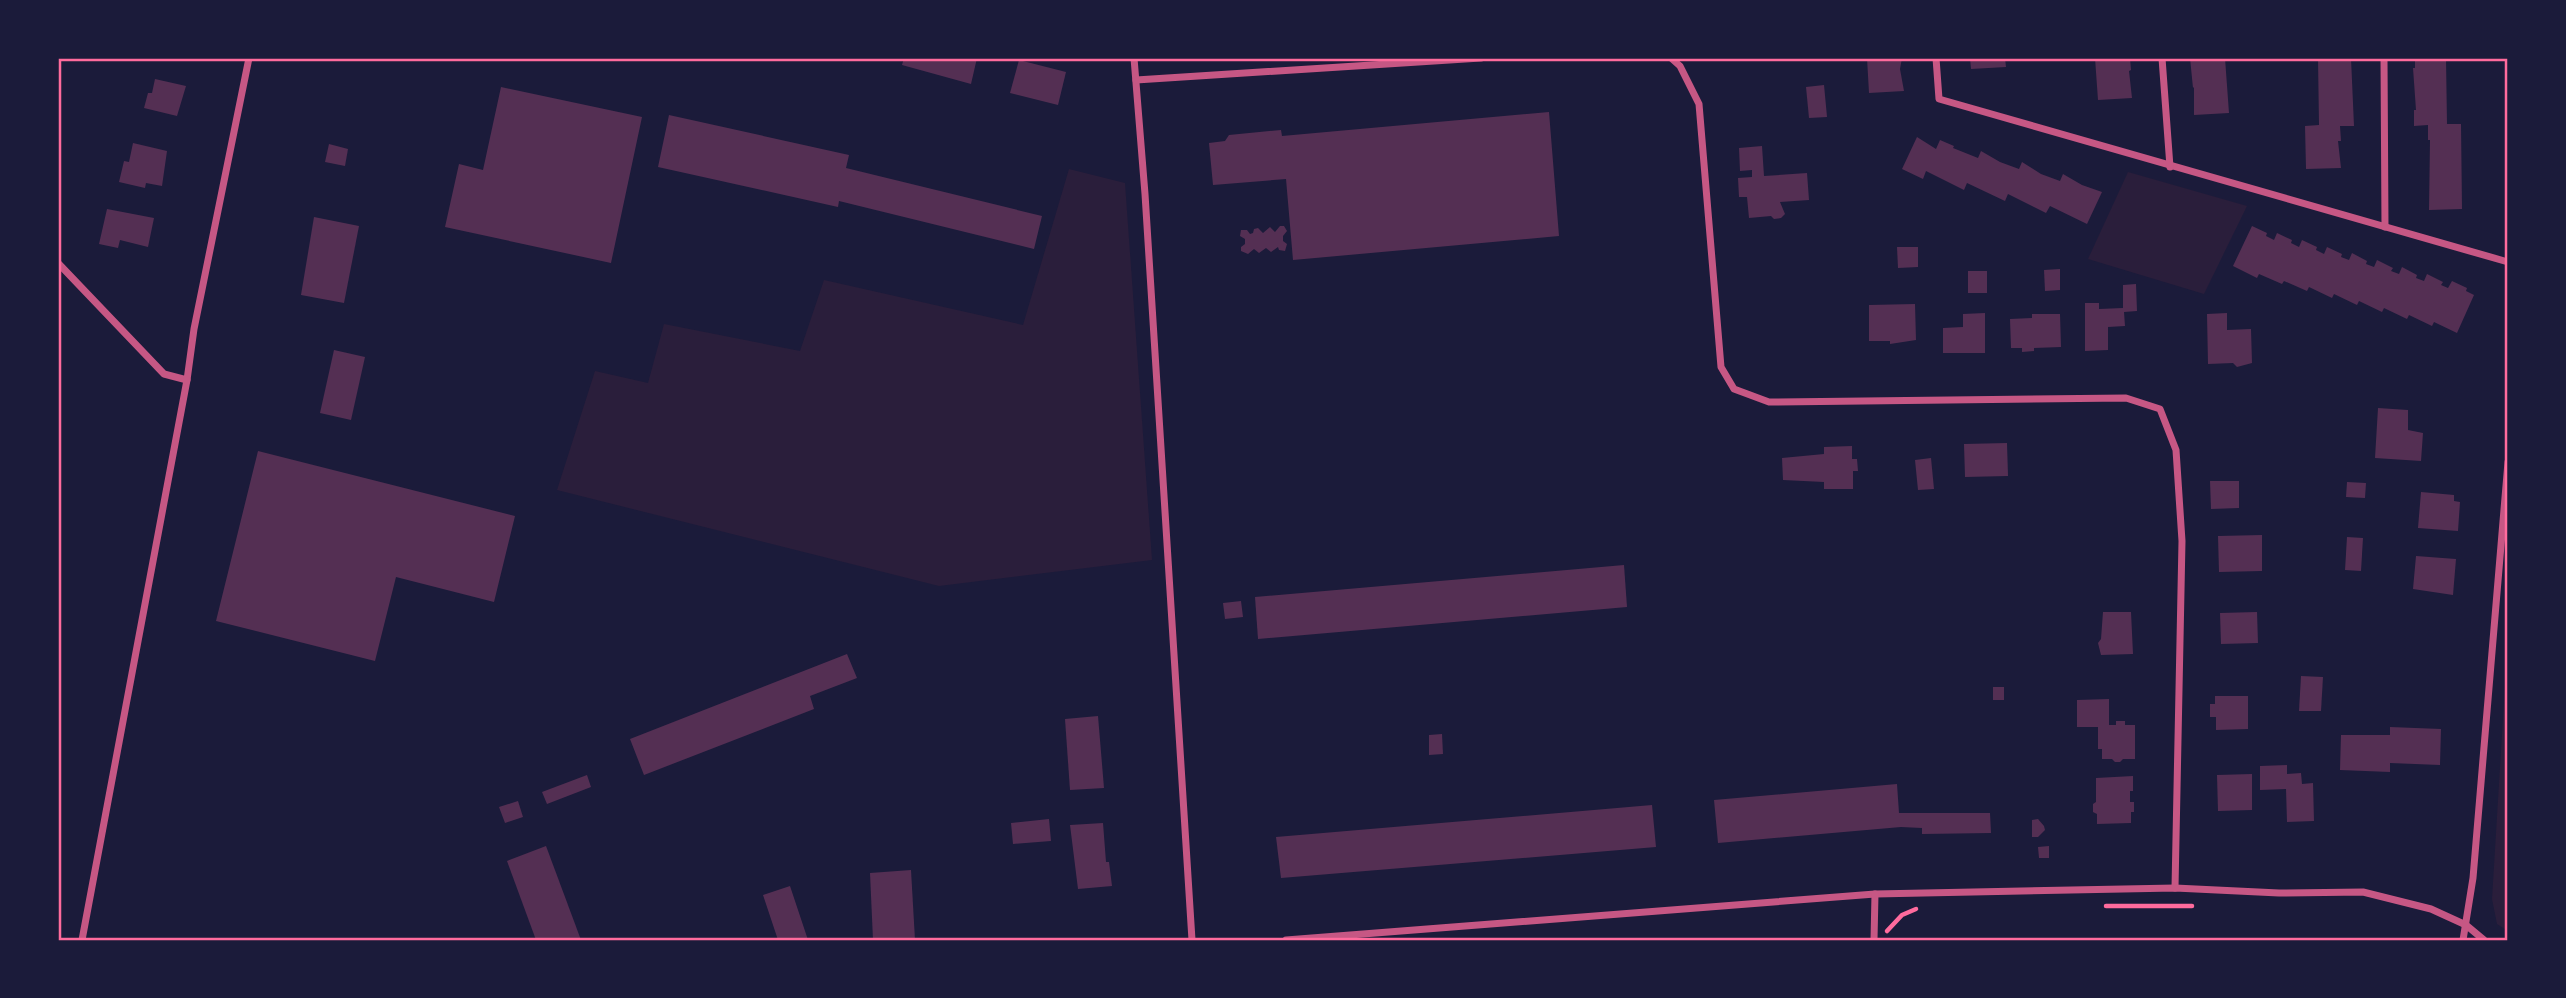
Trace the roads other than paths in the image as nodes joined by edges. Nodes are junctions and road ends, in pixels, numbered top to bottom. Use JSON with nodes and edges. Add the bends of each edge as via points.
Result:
{"nodes":[{"id":1,"x":249,"y":58,"type":"edge"},
{"id":2,"x":1133,"y":58,"type":"edge"},
{"id":3,"x":1481,"y":58,"type":"edge"},
{"id":4,"x":1671,"y":58,"type":"edge"},
{"id":5,"x":1937,"y":58,"type":"edge"},
{"id":6,"x":2162,"y":58,"type":"edge"},
{"id":7,"x":2384,"y":58,"type":"edge"},
{"id":8,"x":1136,"y":80,"type":"junction"},
{"id":9,"x":2170,"y":167,"type":"junction"},
{"id":10,"x":2385,"y":227,"type":"junction"},
{"id":11,"x":2508,"y":262,"type":"edge"},
{"id":12,"x":58,"y":263,"type":"edge"},
{"id":13,"x":187,"y":380,"type":"junction"},
{"id":14,"x":2508,"y":462,"type":"edge"},
{"id":15,"x":2175,"y":888,"type":"junction"},
{"id":16,"x":1875,"y":894,"type":"junction"},
{"id":17,"x":2466,"y":925,"type":"junction"},
{"id":18,"x":1370,"y":937,"type":"edge"},
{"id":19,"x":82,"y":940,"type":"edge"},
{"id":20,"x":1192,"y":940,"type":"edge"},
{"id":21,"x":1286,"y":940,"type":"edge"},
{"id":22,"x":1877,"y":940,"type":"edge"},
{"id":23,"x":2463,"y":940,"type":"edge"},
{"id":24,"x":2484,"y":940,"type":"edge"}],
"edges":[{"from":1,"to":13,"type":"street"},
{"from":2,"to":8,"type":"street"},
{"from":3,"to":8,"type":"street"},
{"from":4,"to":15,"type":"street","via":[[1680,66],[1699,104],[1721,367],[1734,389],[1769,402],[2126,398],[2160,410],[2176,450],[2182,541]]},
{"from":5,"to":9,"type":"street","via":[[1939,99]]},
{"from":6,"to":9,"type":"street"},
{"from":7,"to":10,"type":"street"},
{"from":8,"to":20,"type":"street"},
{"from":9,"to":10,"type":"street"},
{"from":10,"to":11,"type":"street"},
{"from":12,"to":13,"type":"street","via":[[164,374]]},
{"from":13,"to":19,"type":"street"},
{"from":14,"to":17,"type":"street"},
{"from":15,"to":16,"type":"street"},
{"from":15,"to":17,"type":"street","via":[[2363,892],[2431,909]]},
{"from":16,"to":18,"type":"street"},
{"from":16,"to":22,"type":"street"},
{"from":17,"to":23,"type":"street"},
{"from":17,"to":24,"type":"street"},
{"from":18,"to":21,"type":"street"}]}
